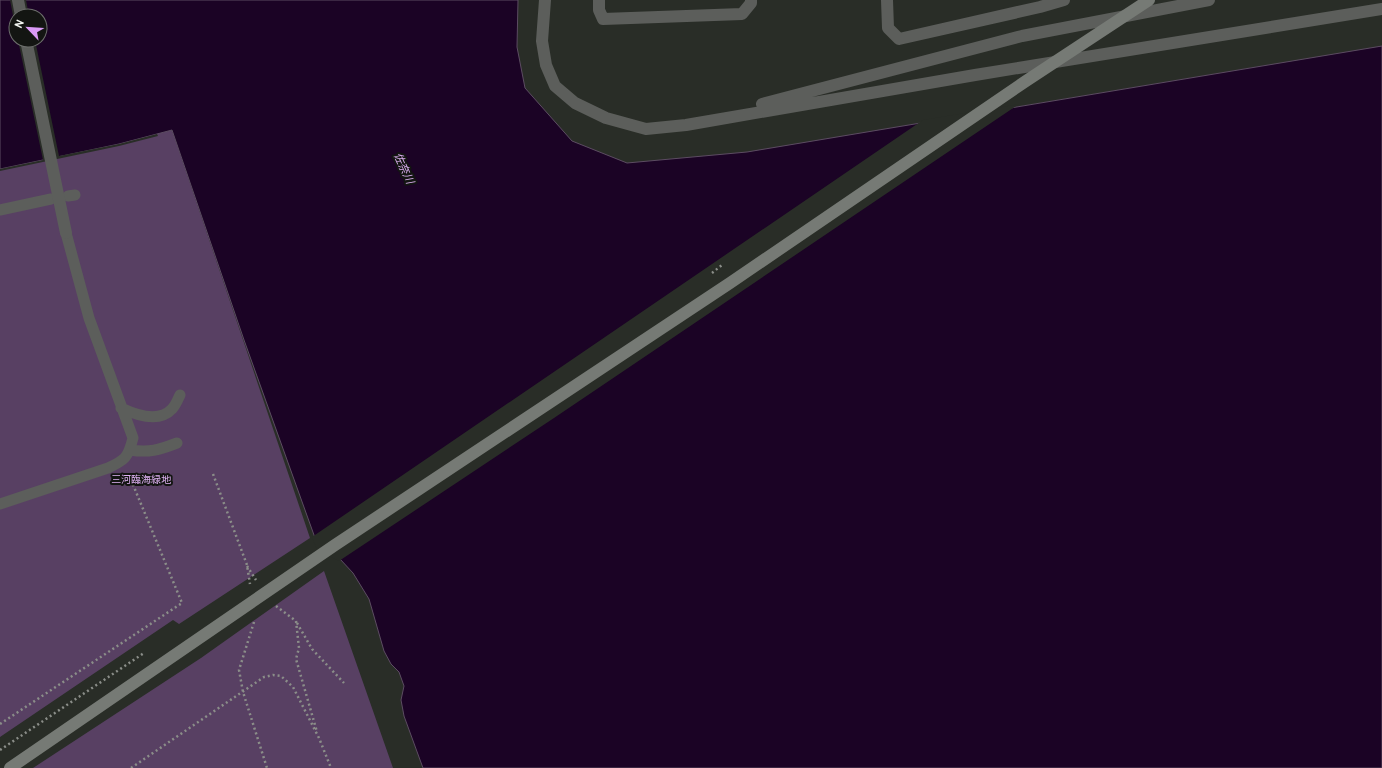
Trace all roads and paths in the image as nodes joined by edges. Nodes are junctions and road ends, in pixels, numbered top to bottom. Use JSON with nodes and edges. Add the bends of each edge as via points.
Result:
{"nodes":[{"id":1,"x":545,"y":0,"type":"edge"},
{"id":2,"x":599,"y":0,"type":"edge"},
{"id":3,"x":751,"y":0,"type":"edge"},
{"id":4,"x":887,"y":0,"type":"edge"},
{"id":5,"x":1064,"y":0,"type":"edge"},
{"id":6,"x":1149,"y":0,"type":"edge"},
{"id":7,"x":1209,"y":0,"type":"edge"},
{"id":8,"x":1382,"y":9,"type":"edge"},
{"id":9,"x":28,"y":48,"type":"edge"},
{"id":10,"x":686,"y":125,"type":"junction"},
{"id":11,"x":51,"y":199,"type":"dead end"},
{"id":12,"x":0,"y":210,"type":"edge"},
{"id":13,"x":66,"y":233,"type":"joint"},
{"id":14,"x":724,"y":264,"type":"dead end"},
{"id":15,"x":710,"y":273,"type":"dead end"},
{"id":16,"x":180,"y":395,"type":"dead end"},
{"id":17,"x":121,"y":408,"type":"junction"},
{"id":18,"x":177,"y":443,"type":"dead end"},
{"id":19,"x":130,"y":450,"type":"junction"},
{"id":20,"x":123,"y":461,"type":"junction"},
{"id":21,"x":0,"y":504,"type":"edge"},
{"id":22,"x":247,"y":565,"type":"dead end"},
{"id":23,"x":256,"y":578,"type":"dead end"},
{"id":24,"x":249,"y":582,"type":"dead end"},
{"id":25,"x":258,"y":583,"type":"dead end"},
{"id":26,"x":275,"y":605,"type":"dead end"},
{"id":27,"x":296,"y":621,"type":"junction"},
{"id":28,"x":151,"y":649,"type":"dead end"},
{"id":29,"x":344,"y":683,"type":"dead end"},
{"id":30,"x":0,"y":724,"type":"edge"},
{"id":31,"x":319,"y":738,"type":"junction"},
{"id":32,"x":0,"y":750,"type":"edge"},
{"id":33,"x":10,"y":768,"type":"edge"},
{"id":34,"x":131,"y":768,"type":"edge"},
{"id":35,"x":331,"y":768,"type":"edge"}],
"edges":[{"from":1,"to":10,"type":"street","via":[[542,41],[546,65],[555,86],[575,103],[606,118],[646,129]]},
{"from":2,"to":3,"type":"street","via":[[603,20],[742,14]]},
{"from":4,"to":5,"type":"street","via":[[888,28],[899,39],[1040,8]]},
{"from":6,"to":33,"type":"street","via":[[730,283],[335,545]]},
{"from":7,"to":10,"type":"street","via":[[1022,36]]},
{"from":8,"to":10,"type":"street"},
{"from":9,"to":13,"type":"street"},
{"from":11,"to":12,"type":"lane"},
{"from":13,"to":17,"type":"lane","via":[[89,318]]},
{"from":14,"to":15,"type":"path"},
{"from":16,"to":17,"type":"lane","via":[[172,409],[162,415],[149,417]]},
{"from":17,"to":19,"type":"lane","via":[[133,438]]},
{"from":18,"to":19,"type":"lane","via":[[143,452]]},
{"from":19,"to":20,"type":"lane"},
{"from":20,"to":21,"type":"lane"},
{"from":20,"to":30,"type":"path","via":[[182,603]]},
{"from":22,"to":25,"type":"path"},
{"from":23,"to":24,"type":"path"},
{"from":26,"to":27,"type":"path"},
{"from":27,"to":29,"type":"path","via":[[312,649]]},
{"from":27,"to":31,"type":"path","via":[[299,648],[296,659]]},
{"from":28,"to":32,"type":"path"},
{"from":31,"to":34,"type":"path","via":[[293,687],[281,676],[273,675],[264,677]]},
{"from":31,"to":35,"type":"path"}]}
